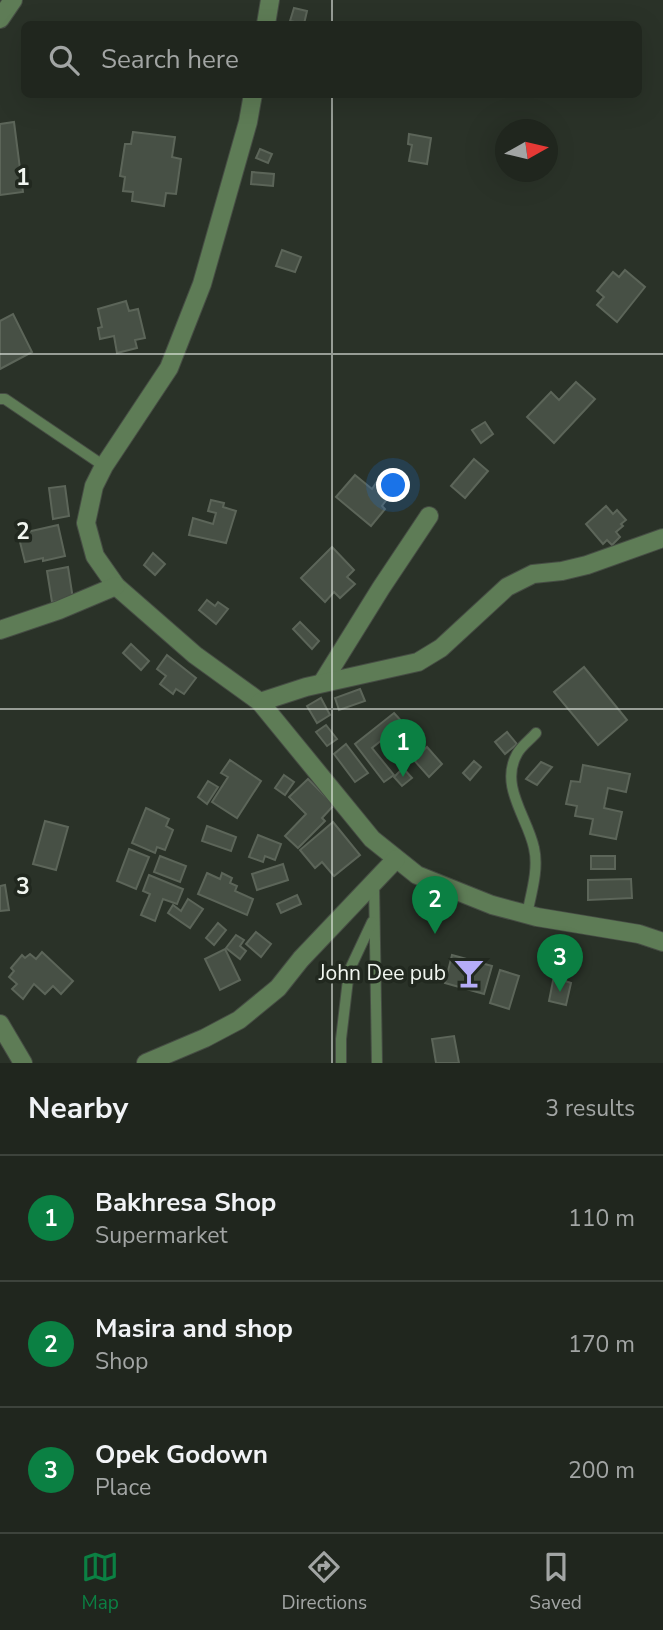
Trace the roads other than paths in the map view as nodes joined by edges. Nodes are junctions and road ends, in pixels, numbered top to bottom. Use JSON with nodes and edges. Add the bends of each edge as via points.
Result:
{"nodes":[{"id":1,"x":13,"y":0,"type":"edge"},
{"id":2,"x":270,"y":0,"type":"edge"},
{"id":3,"x":0,"y":19,"type":"edge"},
{"id":4,"x":266,"y":21,"type":"edge"},
{"id":5,"x":252,"y":98,"type":"edge"},
{"id":6,"x":0,"y":399,"type":"edge"},
{"id":7,"x":104,"y":466,"type":"junction"},
{"id":8,"x":429,"y":516,"type":"dead end"},
{"id":9,"x":663,"y":538,"type":"edge"},
{"id":10,"x":116,"y":586,"type":"junction"},
{"id":11,"x":0,"y":630,"type":"edge"},
{"id":12,"x":322,"y":683,"type":"junction"},
{"id":13,"x":260,"y":702,"type":"junction"},
{"id":14,"x":536,"y":733,"type":"dead end"},
{"id":15,"x":396,"y":859,"type":"junction"},
{"id":16,"x":374,"y":881,"type":"junction"},
{"id":17,"x":527,"y":914,"type":"junction"},
{"id":18,"x":374,"y":918,"type":"junction"},
{"id":19,"x":663,"y":942,"type":"edge"},
{"id":20,"x":0,"y":1024,"type":"edge"},
{"id":21,"x":23,"y":1063,"type":"edge"},
{"id":22,"x":146,"y":1063,"type":"edge"},
{"id":23,"x":341,"y":1063,"type":"edge"},
{"id":24,"x":377,"y":1063,"type":"edge"}],
"edges":[{"from":1,"to":3,"type":"street"},
{"from":2,"to":4,"type":"street"},
{"from":5,"to":7,"type":"street","via":[[202,284],[169,368]]},
{"from":6,"to":7,"type":"lane"},
{"from":7,"to":10,"type":"street","via":[[94,486],[86,523],[95,556]]},
{"from":8,"to":12,"type":"street"},
{"from":9,"to":12,"type":"street","via":[[587,565],[524,578],[418,662]]},
{"from":10,"to":11,"type":"street"},
{"from":10,"to":13,"type":"street","via":[[195,655]]},
{"from":12,"to":13,"type":"street"},
{"from":13,"to":15,"type":"street","via":[[372,839]]},
{"from":14,"to":17,"type":"lane","via":[[517,753],[512,771],[514,796],[535,852]]},
{"from":15,"to":16,"type":"street"},
{"from":15,"to":17,"type":"street","via":[[417,875]]},
{"from":16,"to":18,"type":"lane"},
{"from":16,"to":22,"type":"street","via":[[278,988],[239,1020]]},
{"from":17,"to":19,"type":"street"},
{"from":18,"to":23,"type":"lane","via":[[349,971]]},
{"from":18,"to":24,"type":"lane"},
{"from":20,"to":21,"type":"street"}]}
